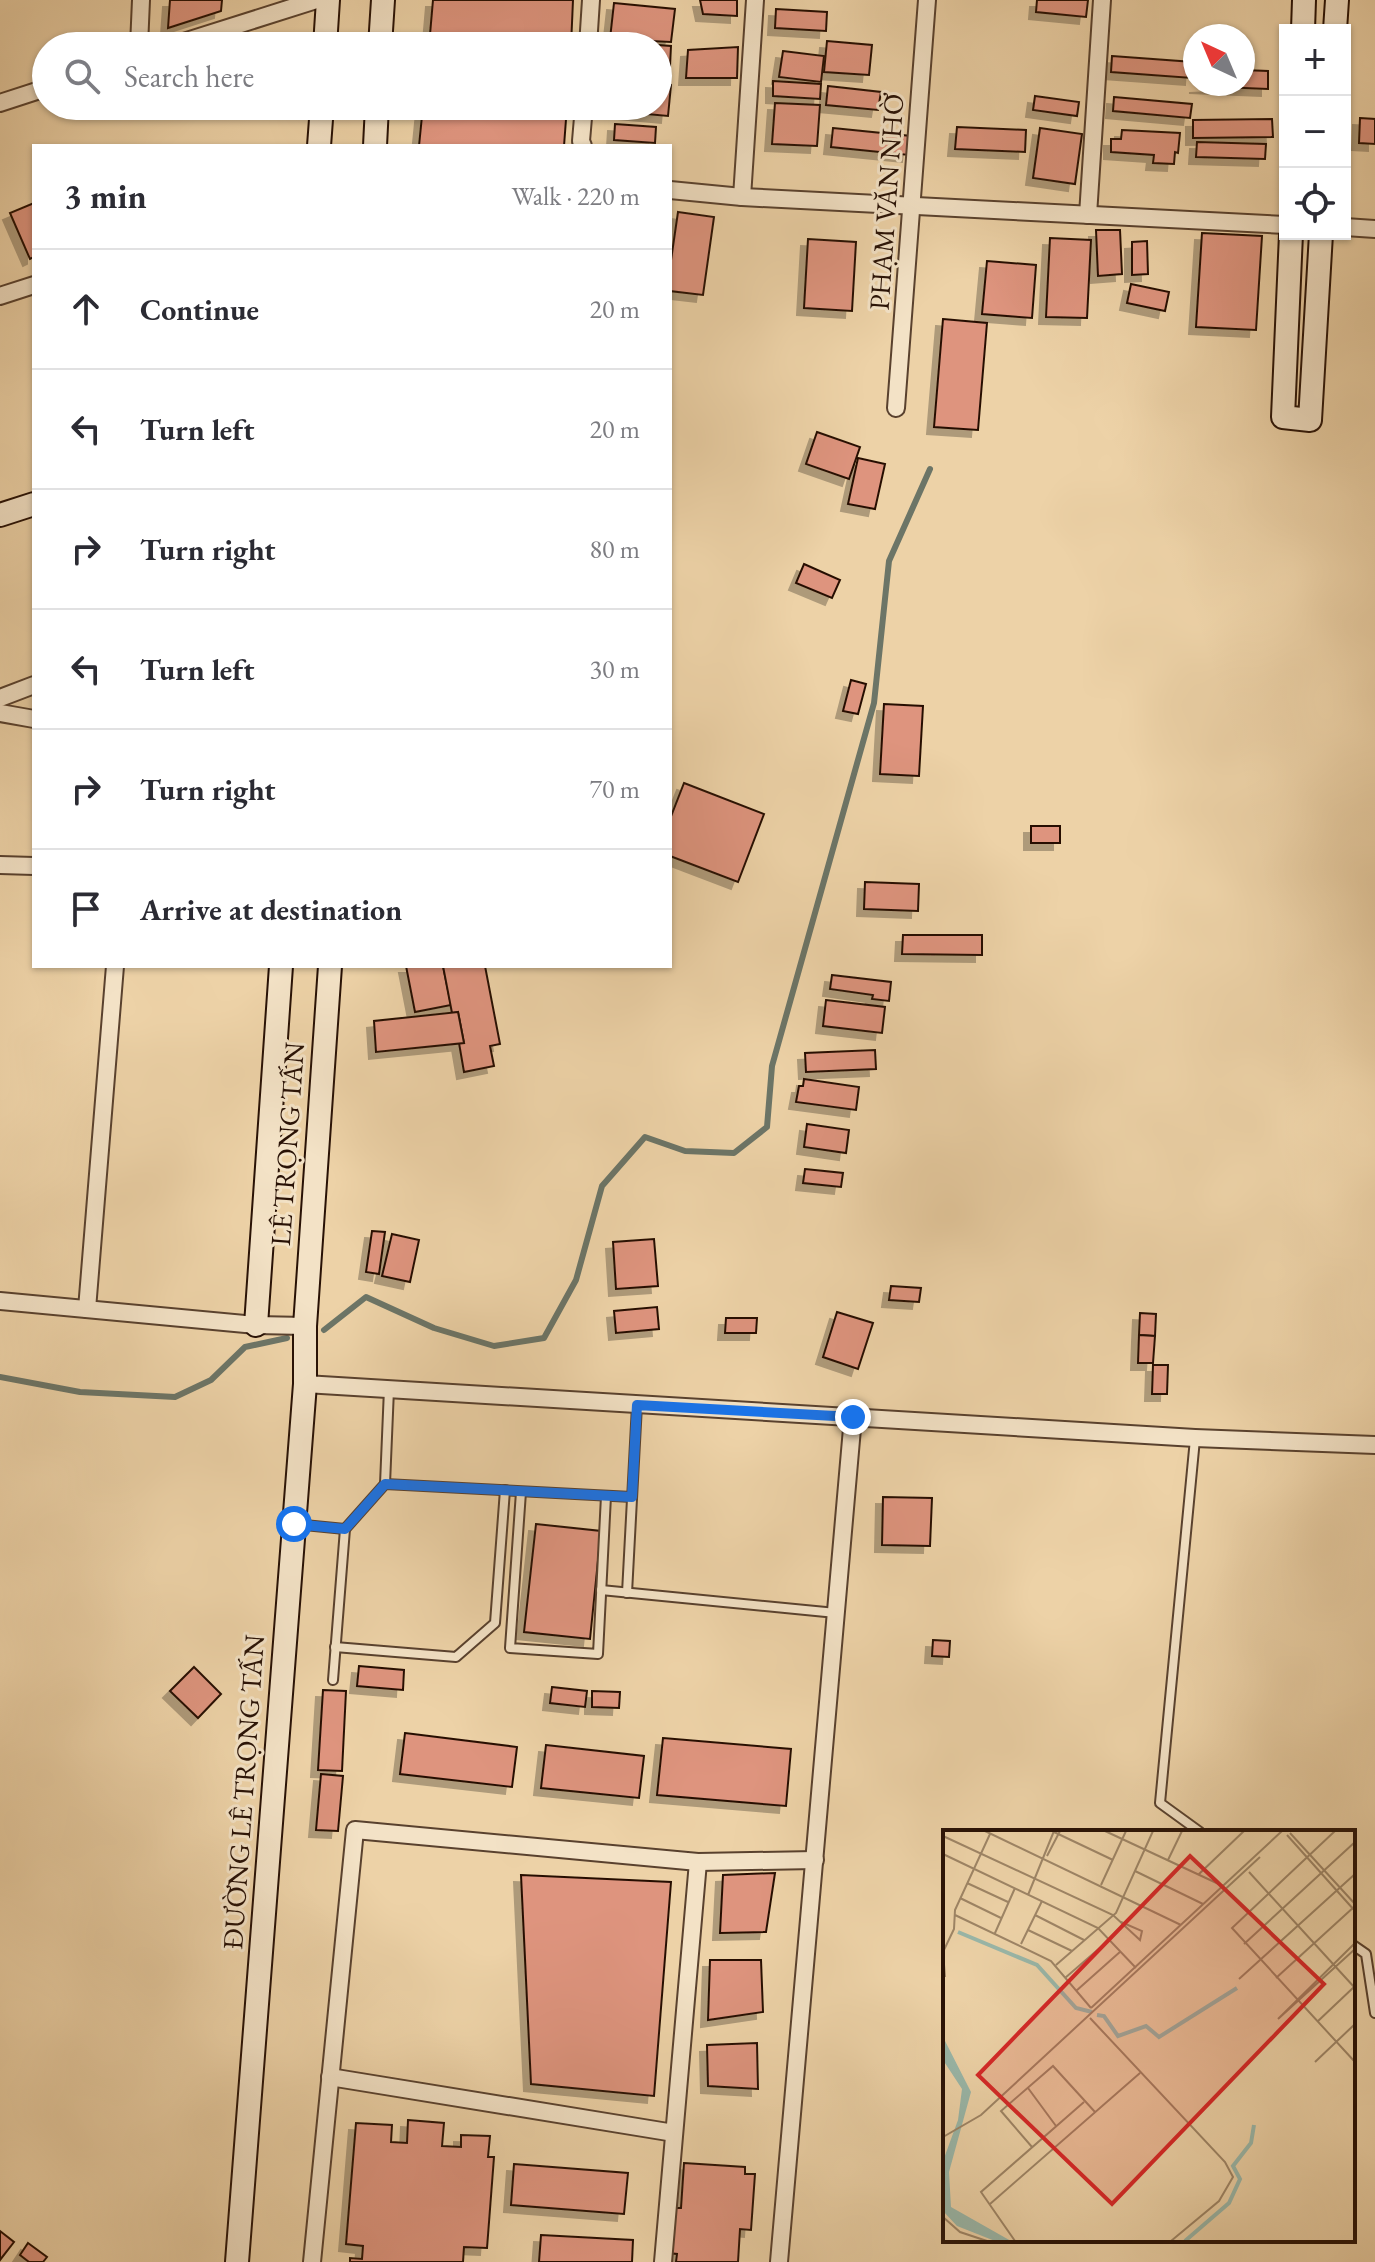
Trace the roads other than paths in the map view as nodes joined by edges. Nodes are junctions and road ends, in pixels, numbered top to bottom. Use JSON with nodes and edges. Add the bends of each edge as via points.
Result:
{"nodes":[{"id":1,"x":141,"y":0,"type":"edge"},
{"id":2,"x":316,"y":0,"type":"edge"},
{"id":3,"x":328,"y":0,"type":"edge"},
{"id":4,"x":383,"y":0,"type":"edge"},
{"id":5,"x":591,"y":0,"type":"edge"},
{"id":6,"x":755,"y":0,"type":"edge"},
{"id":7,"x":927,"y":0,"type":"edge"},
{"id":8,"x":1102,"y":0,"type":"edge"},
{"id":9,"x":1304,"y":0,"type":"edge"},
{"id":10,"x":1337,"y":0,"type":"edge"},
{"id":11,"x":1303,"y":24,"type":"edge"},
{"id":12,"x":1335,"y":24,"type":"edge"},
{"id":13,"x":140,"y":32,"type":"edge"},
{"id":14,"x":215,"y":32,"type":"edge"},
{"id":15,"x":326,"y":32,"type":"edge"},
{"id":16,"x":381,"y":32,"type":"edge"},
{"id":17,"x":589,"y":32,"type":"edge"},
{"id":18,"x":32,"y":93,"type":"edge"},
{"id":19,"x":0,"y":103,"type":"edge"},
{"id":20,"x":321,"y":120,"type":"edge"},
{"id":21,"x":376,"y":120,"type":"edge"},
{"id":22,"x":584,"y":120,"type":"edge"},
{"id":23,"x":319,"y":144,"type":"edge"},
{"id":24,"x":375,"y":144,"type":"edge"},
{"id":25,"x":583,"y":144,"type":"edge"},
{"id":26,"x":672,"y":190,"type":"edge"},
{"id":27,"x":742,"y":197,"type":"junction"},
{"id":28,"x":912,"y":206,"type":"junction"},
{"id":29,"x":1088,"y":215,"type":"junction"},
{"id":30,"x":1279,"y":225,"type":"edge"},
{"id":31,"x":1351,"y":227,"type":"edge"},
{"id":32,"x":1375,"y":229,"type":"edge"},
{"id":33,"x":1291,"y":240,"type":"edge"},
{"id":34,"x":1321,"y":240,"type":"edge"},
{"id":35,"x":32,"y":286,"type":"edge"},
{"id":36,"x":0,"y":296,"type":"edge"},
{"id":37,"x":896,"y":408,"type":"dead end"},
{"id":38,"x":32,"y":505,"type":"edge"},
{"id":39,"x":0,"y":515,"type":"edge"},
{"id":40,"x":32,"y":686,"type":"edge"},
{"id":41,"x":0,"y":698,"type":"edge"},
{"id":42,"x":0,"y":713,"type":"edge"},
{"id":43,"x":32,"y":719,"type":"edge"},
{"id":44,"x":0,"y":865,"type":"edge"},
{"id":45,"x":32,"y":866,"type":"edge"},
{"id":46,"x":0,"y":875,"type":"edge"},
{"id":47,"x":115,"y":968,"type":"edge"},
{"id":48,"x":281,"y":968,"type":"edge"},
{"id":49,"x":330,"y":968,"type":"edge"},
{"id":50,"x":0,"y":1301,"type":"edge"},
{"id":51,"x":87,"y":1309,"type":"junction"},
{"id":52,"x":256,"y":1325,"type":"junction"},
{"id":53,"x":305,"y":1326,"type":"junction"},
{"id":54,"x":305,"y":1384,"type":"junction"},
{"id":55,"x":389,"y":1389,"type":"junction"},
{"id":56,"x":637,"y":1405,"type":"junction"},
{"id":57,"x":853,"y":1417,"type":"junction"},
{"id":58,"x":1195,"y":1438,"type":"junction"},
{"id":59,"x":1375,"y":1445,"type":"edge"},
{"id":60,"x":385,"y":1484,"type":"junction"},
{"id":61,"x":505,"y":1490,"type":"junction"},
{"id":62,"x":521,"y":1492,"type":"junction"},
{"id":63,"x":606,"y":1496,"type":"junction"},
{"id":64,"x":632,"y":1497,"type":"junction"},
{"id":65,"x":294,"y":1524,"type":"junction"},
{"id":66,"x":345,"y":1529,"type":"junction"},
{"id":67,"x":601,"y":1590,"type":"junction"},
{"id":68,"x":627,"y":1593,"type":"junction"},
{"id":69,"x":836,"y":1613,"type":"junction"},
{"id":70,"x":335,"y":1647,"type":"junction"},
{"id":71,"x":333,"y":1680,"type":"dead end"},
{"id":72,"x":1197,"y":1830,"type":"edge"},
{"id":73,"x":815,"y":1860,"type":"junction"},
{"id":74,"x":698,"y":1862,"type":"junction"},
{"id":75,"x":1355,"y":1946,"type":"edge"},
{"id":76,"x":1375,"y":2013,"type":"edge"},
{"id":77,"x":330,"y":2077,"type":"junction"},
{"id":78,"x":674,"y":2133,"type":"junction"},
{"id":79,"x":237,"y":2262,"type":"edge"},
{"id":80,"x":312,"y":2262,"type":"edge"},
{"id":81,"x":663,"y":2262,"type":"edge"},
{"id":82,"x":779,"y":2262,"type":"edge"}],
"edges":[{"from":1,"to":13,"type":"street"},
{"from":2,"to":14,"type":"street"},
{"from":3,"to":15,"type":"street"},
{"from":4,"to":16,"type":"street"},
{"from":5,"to":17,"type":"street"},
{"from":6,"to":27,"type":"street"},
{"from":7,"to":28,"type":"street","name":"PHẠM VĂN NHỜ"},
{"from":8,"to":29,"type":"street"},
{"from":9,"to":11,"type":"street"},
{"from":10,"to":12,"type":"street"},
{"from":18,"to":19,"type":"street"},
{"from":20,"to":23,"type":"street"},
{"from":21,"to":24,"type":"street"},
{"from":22,"to":25,"type":"street"},
{"from":26,"to":27,"type":"street"},
{"from":27,"to":28,"type":"street"},
{"from":28,"to":29,"type":"street"},
{"from":28,"to":37,"type":"street","name":"PHẠM VĂN NHỜ"},
{"from":29,"to":30,"type":"street"},
{"from":31,"to":32,"type":"street"},
{"from":33,"to":34,"type":"street","via":[[1283,417],[1310,420]]},
{"from":35,"to":36,"type":"street"},
{"from":38,"to":39,"type":"street"},
{"from":40,"to":41,"type":"street"},
{"from":42,"to":43,"type":"street"},
{"from":44,"to":45,"type":"street"},
{"from":44,"to":46,"type":"street"},
{"from":47,"to":51,"type":"street"},
{"from":48,"to":52,"type":"street","name":"LÊ TRỌNG TẤN"},
{"from":49,"to":53,"type":"street","name":"LÊ TRỌNG TẤN"},
{"from":50,"to":51,"type":"street"},
{"from":51,"to":52,"type":"street"},
{"from":52,"to":53,"type":"street"},
{"from":53,"to":54,"type":"street","name":"ĐƯỜNG LÊ TRỌNG TẤN"},
{"from":54,"to":55,"type":"street"},
{"from":54,"to":65,"type":"street","name":"ĐƯỜNG LÊ TRỌNG TẤN"},
{"from":55,"to":56,"type":"street"},
{"from":55,"to":60,"type":"lane"},
{"from":56,"to":57,"type":"street"},
{"from":56,"to":64,"type":"lane"},
{"from":57,"to":58,"type":"street"},
{"from":57,"to":69,"type":"street"},
{"from":58,"to":59,"type":"street"},
{"from":58,"to":72,"type":"lane","via":[[1160,1803]]},
{"from":60,"to":61,"type":"lane"},
{"from":60,"to":66,"type":"lane"},
{"from":61,"to":62,"type":"lane"},
{"from":61,"to":70,"type":"lane","via":[[495,1623],[456,1657]]},
{"from":62,"to":63,"type":"lane"},
{"from":62,"to":67,"type":"lane","via":[[510,1648],[598,1654]]},
{"from":63,"to":64,"type":"lane"},
{"from":63,"to":67,"type":"lane"},
{"from":64,"to":68,"type":"lane"},
{"from":65,"to":66,"type":"lane"},
{"from":65,"to":79,"type":"street","name":"ĐƯỜNG LÊ TRỌNG TẤN"},
{"from":66,"to":70,"type":"lane"},
{"from":67,"to":68,"type":"lane"},
{"from":68,"to":69,"type":"lane"},
{"from":69,"to":73,"type":"street"},
{"from":70,"to":71,"type":"lane"},
{"from":73,"to":74,"type":"street"},
{"from":73,"to":82,"type":"street"},
{"from":74,"to":77,"type":"street","via":[[355,1830]]},
{"from":74,"to":78,"type":"street"},
{"from":75,"to":76,"type":"lane","via":[[1366,1954]]},
{"from":77,"to":78,"type":"street"},
{"from":77,"to":80,"type":"street"},
{"from":78,"to":81,"type":"street"}]}
